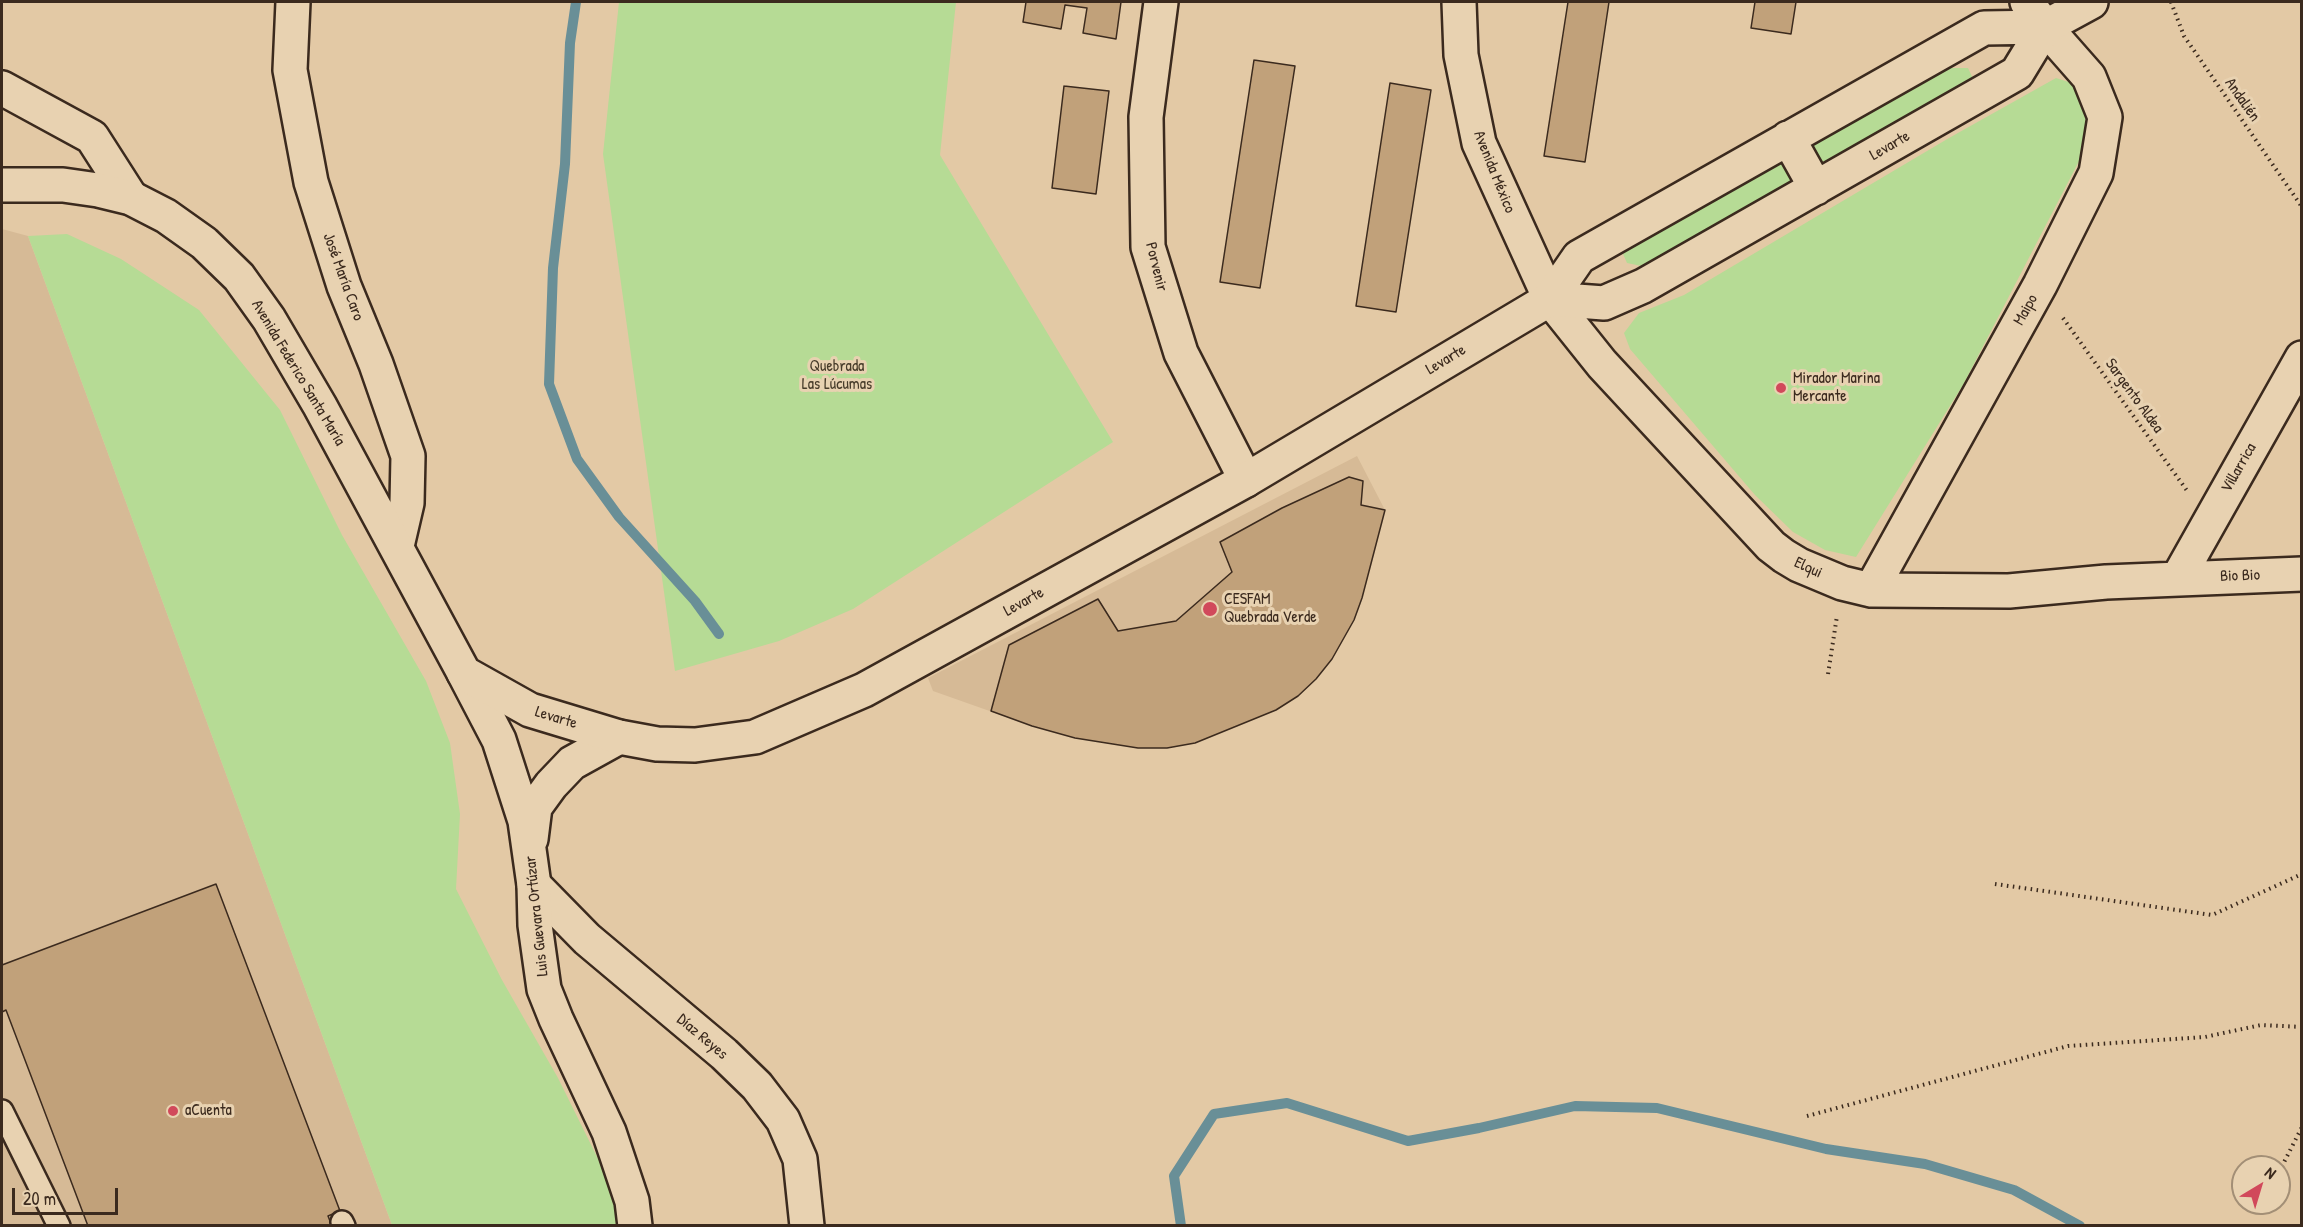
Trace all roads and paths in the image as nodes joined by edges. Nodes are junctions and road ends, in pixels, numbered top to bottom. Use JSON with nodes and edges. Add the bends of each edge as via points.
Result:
{"nodes":[{"id":1,"x":293,"y":2,"type":"edge"},
{"id":2,"x":1161,"y":2,"type":"edge"},
{"id":3,"x":1459,"y":2,"type":"edge"},
{"id":4,"x":2091,"y":2,"type":"edge"},
{"id":5,"x":2171,"y":2,"type":"edge"},
{"id":6,"x":2036,"y":14,"type":"edge"},
{"id":7,"x":2,"y":88,"type":"edge"},
{"id":8,"x":1788,"y":138,"type":"junction"},
{"id":9,"x":2,"y":185,"type":"edge"},
{"id":10,"x":1816,"y":188,"type":"junction"},
{"id":11,"x":130,"y":198,"type":"junction"},
{"id":12,"x":2301,"y":207,"type":"edge"},
{"id":13,"x":2040,"y":285,"type":"junction"},
{"id":14,"x":1550,"y":299,"type":"junction"},
{"id":15,"x":2301,"y":358,"type":"edge"},
{"id":16,"x":1246,"y":480,"type":"junction"},
{"id":17,"x":2208,"y":521,"type":"junction"},
{"id":18,"x":397,"y":546,"type":"junction"},
{"id":19,"x":2301,"y":574,"type":"edge"},
{"id":20,"x":2178,"y":578,"type":"junction"},
{"id":21,"x":1857,"y":587,"type":"junction"},
{"id":22,"x":464,"y":673,"type":"junction"},
{"id":23,"x":1828,"y":674,"type":"dead end"},
{"id":24,"x":619,"y":736,"type":"junction"},
{"id":25,"x":530,"y":850,"type":"junction"},
{"id":26,"x":2301,"y":874,"type":"edge"},
{"id":27,"x":1995,"y":884,"type":"dead end"},
{"id":28,"x":534,"y":885,"type":"junction"},
{"id":29,"x":2301,"y":1027,"type":"edge"},
{"id":30,"x":2,"y":1111,"type":"edge"},
{"id":31,"x":1808,"y":1116,"type":"dead end"},
{"id":32,"x":2301,"y":1127,"type":"edge"},
{"id":33,"x":2287,"y":1155,"type":"edge"},
{"id":34,"x":59,"y":1226,"type":"edge"},
{"id":35,"x":635,"y":1226,"type":"edge"},
{"id":36,"x":807,"y":1226,"type":"edge"}],
"edges":[{"from":1,"to":18,"type":"street","name":"José María Caro","via":[[290,70],[311,182],[344,286],[408,456],[408,503]]},
{"from":2,"to":16,"type":"street","name":"Porvenir","via":[[1146,117],[1148,247],[1180,353]]},
{"from":3,"to":14,"type":"street","name":"Avenida México","via":[[1461,55],[1479,143]]},
{"from":4,"to":6,"type":"street","name":"Levarte"},
{"from":5,"to":12,"type":"path","name":"Andalién","via":[[2184,36]]},
{"from":6,"to":8,"type":"street","name":"Levarte","via":[[1984,28]]},
{"from":6,"to":10,"type":"street","name":"Levarte","via":[[2017,74]]},
{"from":6,"to":13,"type":"street","name":"Maipo","via":[[2089,77],[2105,117],[2096,173]]},
{"from":7,"to":11,"type":"street","via":[[92,137]]},
{"from":8,"to":10,"type":"street"},
{"from":8,"to":14,"type":"street","name":"Levarte","via":[[1579,257]]},
{"from":9,"to":11,"type":"street","name":"Avenida Federico Santa María","via":[[63,185]]},
{"from":10,"to":14,"type":"street","name":"Levarte","via":[[1643,286],[1604,303]]},
{"from":11,"to":18,"type":"street","name":"Avenida Federico Santa María","via":[[166,216],[204,243],[238,277],[274,328]]},
{"from":13,"to":17,"type":"path","name":"Sargento Aldea"},
{"from":13,"to":21,"type":"street","name":"Maipo"},
{"from":14,"to":16,"type":"street","name":"Levarte"},
{"from":14,"to":21,"type":"street","name":"Elqui","via":[[1602,363],[1771,546],[1799,565]]},
{"from":15,"to":17,"type":"street","name":"Villarrica"},
{"from":16,"to":24,"type":"street","name":"Levarte","via":[[864,690],[755,737],[695,745],[657,744]]},
{"from":17,"to":20,"type":"street","name":"Villarrica"},
{"from":18,"to":22,"type":"street","name":"Avenida Federico Santa María"},
{"from":19,"to":20,"type":"street","name":"Bio Bio"},
{"from":20,"to":21,"type":"street","name":"Elqui","via":[[2009,591]]},
{"from":21,"to":23,"type":"path"},
{"from":22,"to":24,"type":"street","name":"Levarte","via":[[530,710]]},
{"from":22,"to":25,"type":"street","name":"Luis Guevara Ortúzar","via":[[499,740],[525,821]]},
{"from":24,"to":25,"type":"street","via":[[572,763],[551,785],[535,807]]},
{"from":25,"to":28,"type":"street","name":"Luis Guevara Ortúzar"},
{"from":26,"to":27,"type":"path","via":[[2212,915]]},
{"from":28,"to":35,"type":"street","name":"Luis Guevara Ortúzar","via":[[544,989],[609,1132],[632,1201]]},
{"from":28,"to":36,"type":"street","name":"Díaz Reyes","via":[[587,939],[757,1086],[783,1120],[800,1159]]},
{"from":29,"to":31,"type":"path","via":[[2261,1025],[2205,1037],[2068,1046]]},
{"from":30,"to":34,"type":"lane"},
{"from":32,"to":33,"type":"path"}]}
